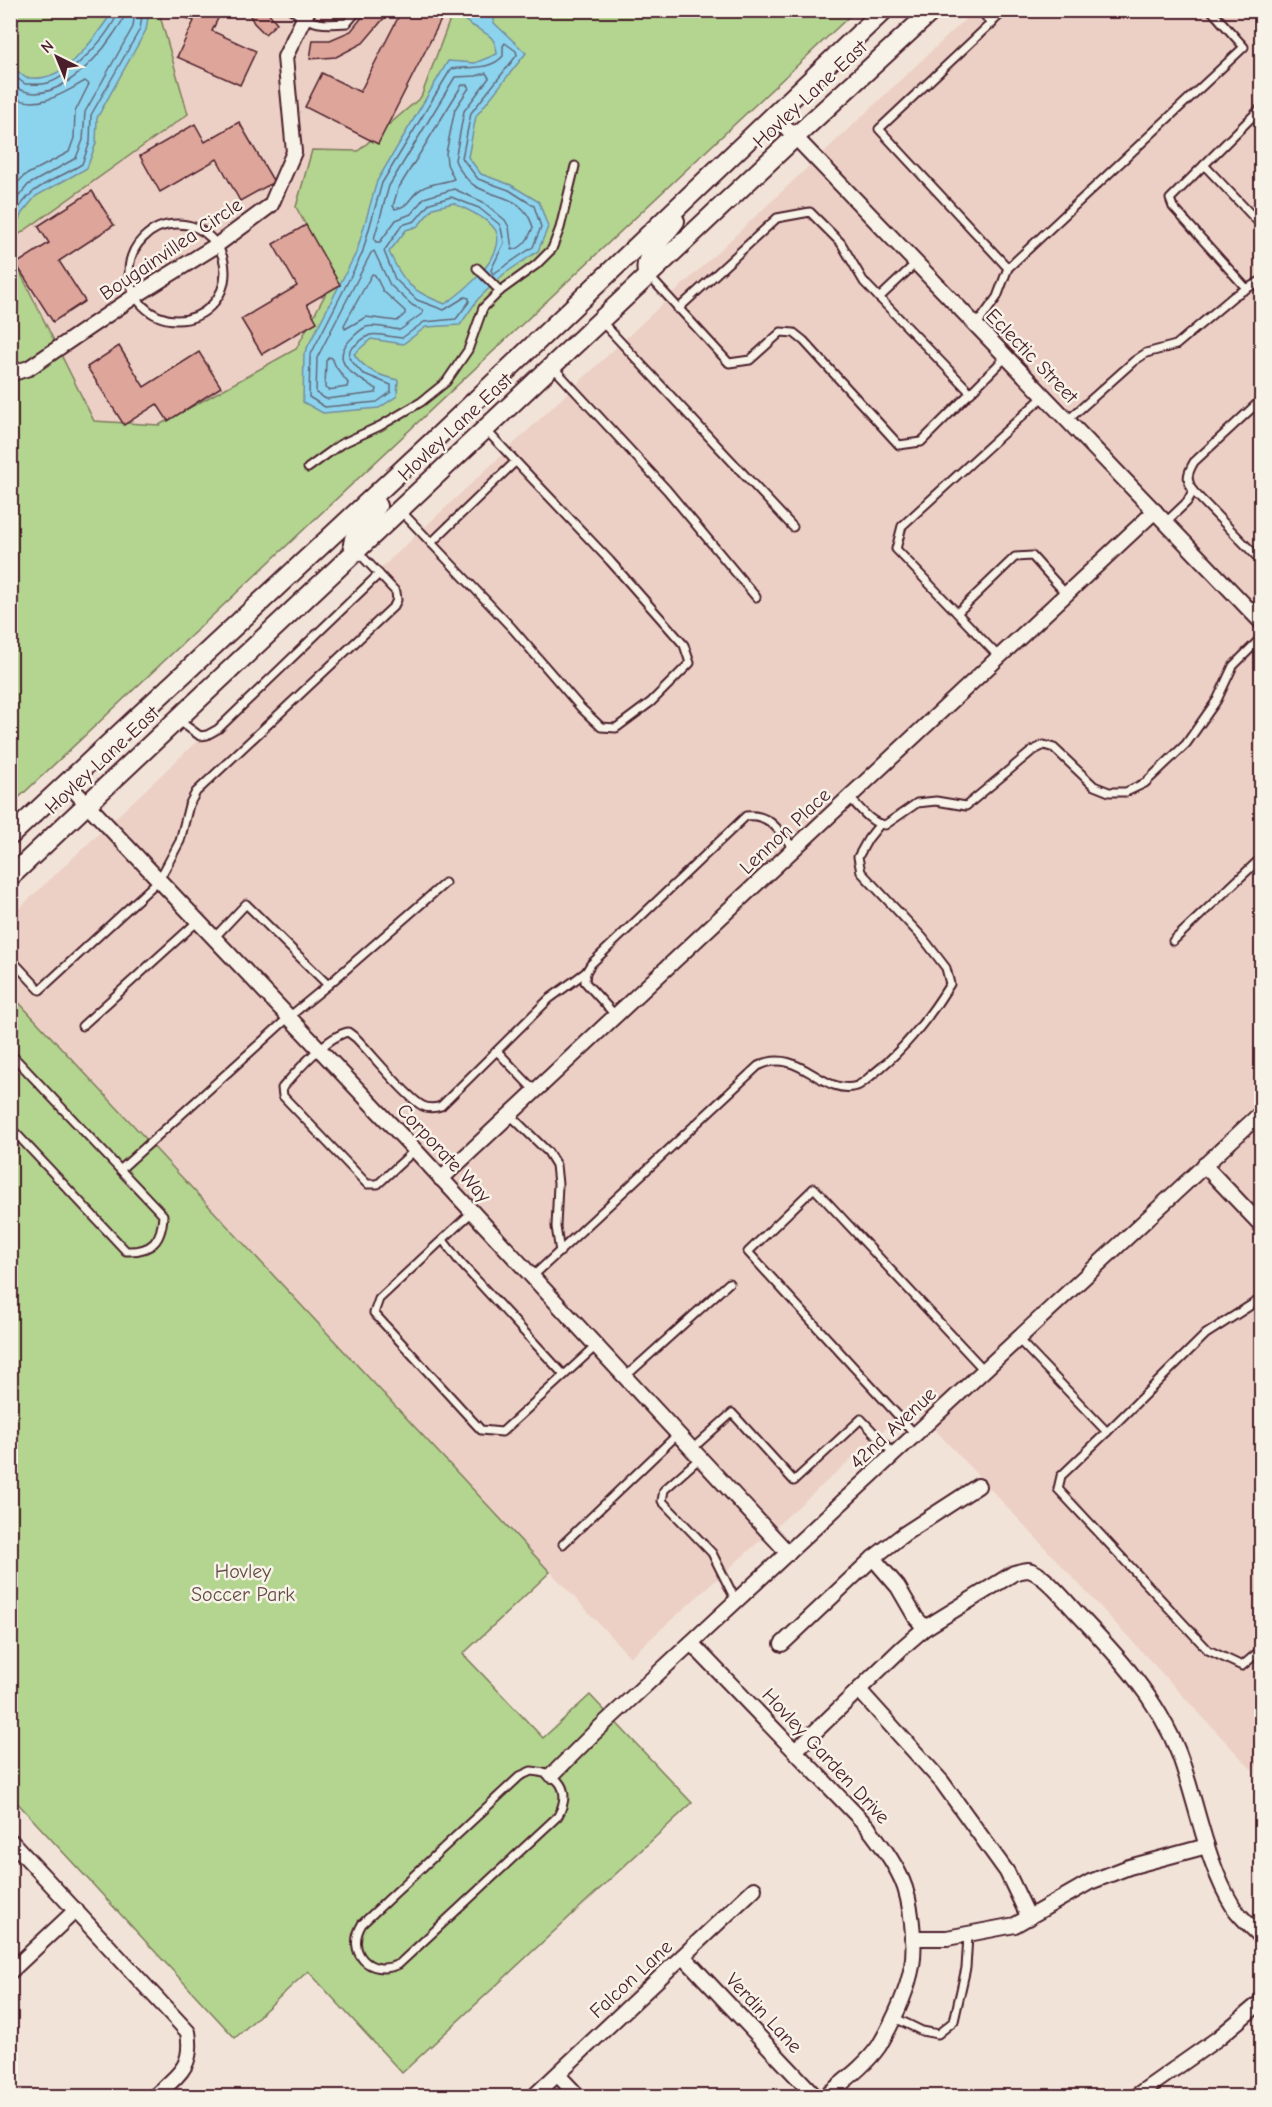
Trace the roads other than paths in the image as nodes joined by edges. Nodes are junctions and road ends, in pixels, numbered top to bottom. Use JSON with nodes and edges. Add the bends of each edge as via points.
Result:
{"nodes":[{"id":1,"x":292,"y":10,"type":"edge"},
{"id":2,"x":358,"y":10,"type":"edge"},
{"id":3,"x":884,"y":10,"type":"edge"},
{"id":4,"x":933,"y":10,"type":"edge"},
{"id":5,"x":980,"y":10,"type":"edge"},
{"id":6,"x":1005,"y":10,"type":"edge"},
{"id":7,"x":1214,"y":11,"type":"edge"},
{"id":8,"x":306,"y":15,"type":"edge"},
{"id":9,"x":992,"y":24,"type":"junction"},
{"id":10,"x":1262,"y":107,"type":"edge"},
{"id":11,"x":775,"y":116,"type":"junction"},
{"id":12,"x":794,"y":138,"type":"junction"},
{"id":13,"x":1204,"y":165,"type":"junction"},
{"id":14,"x":575,"y":166,"type":"dead end"},
{"id":15,"x":700,"y":186,"type":"junction"},
{"id":16,"x":1262,"y":226,"type":"edge"},
{"id":17,"x":217,"y":245,"type":"junction"},
{"id":18,"x":916,"y":264,"type":"junction"},
{"id":19,"x":477,"y":268,"type":"dead end"},
{"id":20,"x":1008,"y":268,"type":"junction"},
{"id":21,"x":648,"y":276,"type":"junction"},
{"id":22,"x":1262,"y":280,"type":"edge"},
{"id":23,"x":1246,"y":288,"type":"junction"},
{"id":24,"x":500,"y":291,"type":"junction"},
{"id":25,"x":135,"y":296,"type":"junction"},
{"id":26,"x":879,"y":298,"type":"junction"},
{"id":27,"x":678,"y":309,"type":"junction"},
{"id":28,"x":601,"y":321,"type":"junction"},
{"id":29,"x":976,"y":326,"type":"junction"},
{"id":30,"x":1006,"y":357,"type":"junction"},
{"id":31,"x":552,"y":366,"type":"junction"},
{"id":32,"x":10,"y":374,"type":"edge"},
{"id":33,"x":971,"y":393,"type":"junction"},
{"id":34,"x":1044,"y":396,"type":"junction"},
{"id":35,"x":1262,"y":399,"type":"edge"},
{"id":36,"x":1068,"y":420,"type":"junction"},
{"id":37,"x":485,"y":429,"type":"junction"},
{"id":38,"x":427,"y":447,"type":"junction"},
{"id":39,"x":515,"y":462,"type":"junction"},
{"id":40,"x":308,"y":468,"type":"dead end"},
{"id":41,"x":1193,"y":491,"type":"junction"},
{"id":42,"x":400,"y":510,"type":"junction"},
{"id":43,"x":1155,"y":511,"type":"junction"},
{"id":44,"x":1166,"y":522,"type":"junction"},
{"id":45,"x":793,"y":527,"type":"dead end"},
{"id":46,"x":431,"y":543,"type":"junction"},
{"id":47,"x":357,"y":551,"type":"junction"},
{"id":48,"x":1262,"y":562,"type":"edge"},
{"id":49,"x":379,"y":574,"type":"junction"},
{"id":50,"x":1066,"y":594,"type":"junction"},
{"id":51,"x":756,"y":597,"type":"dead end"},
{"id":52,"x":957,"y":613,"type":"junction"},
{"id":53,"x":1262,"y":623,"type":"edge"},
{"id":54,"x":1262,"y":637,"type":"edge"},
{"id":55,"x":999,"y":657,"type":"junction"},
{"id":56,"x":177,"y":720,"type":"junction"},
{"id":57,"x":67,"y":783,"type":"junction"},
{"id":58,"x":849,"y":797,"type":"junction"},
{"id":59,"x":88,"y":804,"type":"junction"},
{"id":60,"x":880,"y":824,"type":"junction"},
{"id":61,"x":10,"y":836,"type":"edge"},
{"id":62,"x":794,"y":849,"type":"junction"},
{"id":63,"x":1262,"y":856,"type":"edge"},
{"id":64,"x":10,"y":877,"type":"edge"},
{"id":65,"x":159,"y":880,"type":"junction"},
{"id":66,"x":445,"y":883,"type":"dead end"},
{"id":67,"x":198,"y":921,"type":"junction"},
{"id":68,"x":214,"y":938,"type":"junction"},
{"id":69,"x":1173,"y":941,"type":"dead end"},
{"id":70,"x":10,"y":958,"type":"edge"},
{"id":71,"x":586,"y":972,"type":"junction"},
{"id":72,"x":328,"y":985,"type":"junction"},
{"id":73,"x":616,"y":1016,"type":"junction"},
{"id":74,"x":289,"y":1017,"type":"junction"},
{"id":75,"x":82,"y":1026,"type":"dead end"},
{"id":76,"x":321,"y":1050,"type":"junction"},
{"id":77,"x":497,"y":1051,"type":"junction"},
{"id":78,"x":10,"y":1053,"type":"edge"},
{"id":79,"x":535,"y":1091,"type":"junction"},
{"id":80,"x":1262,"y":1112,"type":"edge"},
{"id":81,"x":510,"y":1114,"type":"junction"},
{"id":82,"x":10,"y":1127,"type":"edge"},
{"id":83,"x":415,"y":1150,"type":"junction"},
{"id":84,"x":1204,"y":1165,"type":"junction"},
{"id":85,"x":121,"y":1169,"type":"junction"},
{"id":86,"x":441,"y":1179,"type":"junction"},
{"id":87,"x":472,"y":1212,"type":"junction"},
{"id":88,"x":1262,"y":1226,"type":"edge"},
{"id":89,"x":443,"y":1240,"type":"junction"},
{"id":90,"x":560,"y":1252,"type":"junction"},
{"id":91,"x":532,"y":1277,"type":"junction"},
{"id":92,"x":729,"y":1283,"type":"dead end"},
{"id":93,"x":1262,"y":1298,"type":"edge"},
{"id":94,"x":1018,"y":1339,"type":"junction"},
{"id":95,"x":596,"y":1346,"type":"junction"},
{"id":96,"x":984,"y":1370,"type":"junction"},
{"id":97,"x":564,"y":1375,"type":"junction"},
{"id":98,"x":625,"y":1377,"type":"junction"},
{"id":99,"x":1107,"y":1432,"type":"junction"},
{"id":100,"x":678,"y":1434,"type":"junction"},
{"id":101,"x":915,"y":1434,"type":"junction"},
{"id":102,"x":696,"y":1454,"type":"junction"},
{"id":103,"x":894,"y":1454,"type":"junction"},
{"id":104,"x":978,"y":1486,"type":"dead end"},
{"id":105,"x":563,"y":1544,"type":"dead end"},
{"id":106,"x":788,"y":1553,"type":"junction"},
{"id":107,"x":873,"y":1558,"type":"junction"},
{"id":108,"x":736,"y":1601,"type":"junction"},
{"id":109,"x":926,"y":1628,"type":"junction"},
{"id":110,"x":691,"y":1643,"type":"junction"},
{"id":111,"x":782,"y":1644,"type":"dead end"},
{"id":112,"x":1262,"y":1649,"type":"edge"},
{"id":113,"x":859,"y":1690,"type":"junction"},
{"id":114,"x":795,"y":1751,"type":"junction"},
{"id":115,"x":552,"y":1775,"type":"junction"},
{"id":116,"x":10,"y":1840,"type":"edge"},
{"id":117,"x":1207,"y":1846,"type":"junction"},
{"id":118,"x":754,"y":1889,"type":"dead end"},
{"id":119,"x":75,"y":1910,"type":"junction"},
{"id":120,"x":1029,"y":1918,"type":"junction"},
{"id":121,"x":968,"y":1936,"type":"junction"},
{"id":122,"x":912,"y":1938,"type":"junction"},
{"id":123,"x":1262,"y":1938,"type":"edge"},
{"id":124,"x":683,"y":1956,"type":"junction"},
{"id":125,"x":10,"y":1972,"type":"edge"},
{"id":126,"x":1262,"y":2001,"type":"edge"},
{"id":127,"x":893,"y":2017,"type":"junction"},
{"id":128,"x":558,"y":2075,"type":"junction"},
{"id":129,"x":155,"y":2097,"type":"edge"},
{"id":130,"x":534,"y":2097,"type":"edge"},
{"id":131,"x":578,"y":2097,"type":"edge"},
{"id":132,"x":815,"y":2097,"type":"edge"},
{"id":133,"x":826,"y":2097,"type":"edge"},
{"id":134,"x":1136,"y":2097,"type":"edge"}],
"edges":[{"from":1,"to":8,"type":"lane"},
{"from":2,"to":8,"type":"lane","via":[[347,23],[325,25]]},
{"from":3,"to":11,"type":"street","name":"Hovley Lane East"},
{"from":4,"to":12,"type":"street","name":"Hovley Lane East"},
{"from":5,"to":9,"type":"lane"},
{"from":6,"to":9,"type":"lane"},
{"from":7,"to":20,"type":"lane","via":[[1244,47]]},
{"from":8,"to":17,"type":"street","name":"Bougainvillea Circle","via":[[285,57],[294,152],[271,205]]},
{"from":9,"to":20,"type":"lane","via":[[879,129]]},
{"from":10,"to":13,"type":"lane"},
{"from":11,"to":12,"type":"street","name":"Eclectic Street"},
{"from":11,"to":15,"type":"street","name":"Hovley Lane East"},
{"from":12,"to":18,"type":"street","name":"Eclectic Street"},
{"from":12,"to":21,"type":"street","name":"Hovley Lane East"},
{"from":13,"to":16,"type":"lane"},
{"from":13,"to":23,"type":"lane","via":[[1170,199]]},
{"from":14,"to":24,"type":"lane","via":[[552,249]]},
{"from":15,"to":21,"type":"street","via":[[653,251],[645,269]]},
{"from":15,"to":38,"type":"street","name":"Hovley Lane East"},
{"from":17,"to":25,"type":"street","name":"Bougainvillea Circle"},
{"from":17,"to":25,"type":"lane","via":[[194,226],[172,224],[151,231],[140,241],[130,261]]},
{"from":17,"to":25,"type":"lane","via":[[225,269],[224,282],[219,294],[202,312],[178,320],[165,318],[148,310]]},
{"from":18,"to":26,"type":"lane"},
{"from":18,"to":29,"type":"street","name":"Eclectic Street"},
{"from":19,"to":24,"type":"lane"},
{"from":20,"to":29,"type":"lane","via":[[997,297]]},
{"from":21,"to":27,"type":"lane"},
{"from":21,"to":28,"type":"street","name":"Hovley Lane East"},
{"from":22,"to":23,"type":"lane"},
{"from":23,"to":36,"type":"lane","via":[[1176,345],[1146,352]]},
{"from":24,"to":40,"type":"lane","via":[[483,308],[468,350],[446,382],[421,402],[341,444]]},
{"from":25,"to":32,"type":"street","name":"Bougainvillea Circle","via":[[29,368]]},
{"from":26,"to":27,"type":"lane","via":[[864,282],[841,243],[810,212],[777,218]]},
{"from":26,"to":33,"type":"lane"},
{"from":27,"to":33,"type":"lane","via":[[729,363],[750,360],[781,332],[794,333],[899,445],[921,442]]},
{"from":28,"to":31,"type":"street","name":"Hovley Lane East"},
{"from":28,"to":45,"type":"lane"},
{"from":29,"to":30,"type":"street","name":"Eclectic Street"},
{"from":30,"to":33,"type":"lane"},
{"from":30,"to":34,"type":"street","name":"Eclectic Street"},
{"from":31,"to":37,"type":"street","name":"Hovley Lane East"},
{"from":31,"to":51,"type":"lane","via":[[667,490]]},
{"from":34,"to":36,"type":"street","name":"Eclectic Street"},
{"from":34,"to":52,"type":"lane","via":[[902,526],[896,549]]},
{"from":35,"to":41,"type":"lane","via":[[1194,462],[1187,481]]},
{"from":36,"to":43,"type":"street","name":"Eclectic Street"},
{"from":37,"to":39,"type":"lane"},
{"from":37,"to":42,"type":"street","name":"Hovley Lane East"},
{"from":38,"to":47,"type":"street","via":[[358,530],[353,544]]},
{"from":38,"to":57,"type":"street","name":"Hovley Lane East"},
{"from":39,"to":46,"type":"lane"},
{"from":39,"to":46,"type":"lane","via":[[684,645],[690,663],[651,702],[616,728],[602,727]]},
{"from":41,"to":44,"type":"lane"},
{"from":41,"to":48,"type":"lane"},
{"from":42,"to":46,"type":"lane"},
{"from":42,"to":47,"type":"street","name":"Hovley Lane East"},
{"from":43,"to":44,"type":"street","name":"Eclectic Street"},
{"from":43,"to":50,"type":"street","name":"Lennon Place"},
{"from":44,"to":53,"type":"street","name":"Eclectic Street"},
{"from":47,"to":49,"type":"lane"},
{"from":47,"to":56,"type":"street","name":"Hovley Lane East"},
{"from":49,"to":56,"type":"lane","via":[[218,729],[200,736]]},
{"from":49,"to":65,"type":"lane","via":[[396,592],[394,606],[196,792],[180,841]]},
{"from":50,"to":52,"type":"lane","via":[[1032,556],[1015,557]]},
{"from":50,"to":55,"type":"street","name":"Lennon Place"},
{"from":52,"to":55,"type":"lane"},
{"from":54,"to":60,"type":"lane","via":[[1233,666],[1186,744],[1145,783],[1126,792],[1109,792],[1094,786],[1054,748],[1044,745],[966,806],[936,801],[917,803],[885,825]]},
{"from":55,"to":58,"type":"street","name":"Lennon Place"},
{"from":56,"to":59,"type":"street","name":"Hovley Lane East"},
{"from":57,"to":59,"type":"street","name":"Corporate Way"},
{"from":57,"to":61,"type":"street","name":"Hovley Lane East"},
{"from":58,"to":60,"type":"lane"},
{"from":58,"to":62,"type":"street","name":"Lennon Place"},
{"from":59,"to":64,"type":"street","name":"Hovley Lane East"},
{"from":59,"to":65,"type":"street","name":"Corporate Way"},
{"from":60,"to":90,"type":"lane","via":[[858,857],[861,872],[946,968],[950,984],[931,1015],[877,1071],[857,1086],[830,1083],[786,1060],[758,1066]]},
{"from":62,"to":71,"type":"lane","via":[[773,824],[758,814],[746,816]]},
{"from":62,"to":73,"type":"street","name":"Lennon Place"},
{"from":63,"to":69,"type":"lane"},
{"from":65,"to":67,"type":"street","name":"Corporate Way"},
{"from":65,"to":70,"type":"lane","via":[[40,990]]},
{"from":66,"to":72,"type":"lane"},
{"from":67,"to":68,"type":"street","name":"Corporate Way"},
{"from":67,"to":75,"type":"lane"},
{"from":68,"to":72,"type":"lane","via":[[246,904]]},
{"from":68,"to":74,"type":"street","name":"Corporate Way"},
{"from":71,"to":73,"type":"lane","via":[[585,982]]},
{"from":71,"to":77,"type":"lane","via":[[549,999]]},
{"from":72,"to":74,"type":"lane"},
{"from":73,"to":79,"type":"street","name":"Lennon Place"},
{"from":74,"to":76,"type":"street","name":"Corporate Way"},
{"from":74,"to":85,"type":"lane"},
{"from":76,"to":77,"type":"lane","via":[[348,1032],[411,1097],[422,1106],[433,1108],[441,1106]]},
{"from":76,"to":83,"type":"street","name":"Corporate Way"},
{"from":76,"to":83,"type":"lane","via":[[282,1088],[283,1096],[356,1175],[367,1184],[378,1184]]},
{"from":77,"to":79,"type":"lane"},
{"from":78,"to":85,"type":"lane"},
{"from":79,"to":81,"type":"street","name":"Lennon Place"},
{"from":80,"to":84,"type":"street","name":"42nd Avenue"},
{"from":81,"to":86,"type":"street","name":"Lennon Place"},
{"from":81,"to":90,"type":"lane","via":[[556,1165]]},
{"from":82,"to":85,"type":"lane","via":[[126,1251],[140,1252],[155,1243],[163,1229],[164,1215]]},
{"from":83,"to":86,"type":"street","name":"Corporate Way"},
{"from":84,"to":88,"type":"street"},
{"from":84,"to":94,"type":"street","name":"42nd Avenue"},
{"from":86,"to":87,"type":"street","name":"Corporate Way"},
{"from":87,"to":89,"type":"lane"},
{"from":87,"to":91,"type":"street","name":"Corporate Way"},
{"from":89,"to":97,"type":"lane"},
{"from":89,"to":97,"type":"lane","via":[[379,1299],[374,1313],[481,1430],[501,1432]]},
{"from":90,"to":91,"type":"lane"},
{"from":91,"to":95,"type":"street","name":"Corporate Way"},
{"from":92,"to":98,"type":"lane"},
{"from":93,"to":99,"type":"lane","via":[[1206,1334]]},
{"from":94,"to":96,"type":"street","name":"42nd Avenue"},
{"from":94,"to":99,"type":"lane"},
{"from":95,"to":97,"type":"lane"},
{"from":95,"to":98,"type":"street","name":"Corporate Way"},
{"from":96,"to":101,"type":"street","name":"42nd Avenue"},
{"from":96,"to":101,"type":"lane","via":[[814,1188],[748,1252]]},
{"from":98,"to":100,"type":"street","name":"Corporate Way"},
{"from":99,"to":112,"type":"lane","via":[[1061,1476],[1058,1489],[1208,1650],[1242,1666]]},
{"from":100,"to":102,"type":"street","name":"Corporate Way"},
{"from":100,"to":105,"type":"lane"},
{"from":101,"to":103,"type":"street","name":"42nd Avenue"},
{"from":102,"to":103,"type":"lane","via":[[732,1413],[795,1480],[861,1419]]},
{"from":102,"to":106,"type":"street","name":"Corporate Way"},
{"from":102,"to":108,"type":"lane","via":[[664,1490],[662,1501],[712,1553]]},
{"from":103,"to":106,"type":"street","name":"42nd Avenue"},
{"from":104,"to":107,"type":"street"},
{"from":106,"to":108,"type":"street","name":"42nd Avenue"},
{"from":107,"to":109,"type":"street"},
{"from":107,"to":111,"type":"street"},
{"from":108,"to":110,"type":"street","name":"42nd Avenue"},
{"from":109,"to":113,"type":"street"},
{"from":109,"to":117,"type":"street","via":[[1014,1573],[1028,1570],[1041,1577],[1123,1662],[1162,1719],[1178,1753]]},
{"from":110,"to":114,"type":"street","name":"Hovley Garden Drive"},
{"from":110,"to":115,"type":"street","name":"42nd Avenue"},
{"from":113,"to":114,"type":"street"},
{"from":113,"to":120,"type":"street","via":[[948,1791],[1007,1872]]},
{"from":114,"to":122,"type":"street","name":"Hovley Garden Drive","via":[[867,1826],[887,1853],[910,1904]]},
{"from":115,"to":115,"type":"lane","via":[[531,1771],[520,1776],[362,1924],[356,1934],[361,1956],[377,1968],[399,1964],[558,1816],[565,1794]]},
{"from":116,"to":119,"type":"street"},
{"from":117,"to":120,"type":"street","via":[[1090,1882]]},
{"from":117,"to":123,"type":"street","via":[[1235,1908]]},
{"from":118,"to":124,"type":"street","name":"Falcon Lane"},
{"from":119,"to":125,"type":"street"},
{"from":119,"to":129,"type":"street","via":[[188,2032],[191,2049],[183,2070]]},
{"from":120,"to":121,"type":"street"},
{"from":121,"to":122,"type":"street"},
{"from":121,"to":127,"type":"lane","via":[[966,1968],[954,2021],[938,2034]]},
{"from":122,"to":127,"type":"street","name":"Hovley Garden Drive","via":[[912,1965]]},
{"from":124,"to":128,"type":"street","name":"Falcon Lane"},
{"from":124,"to":132,"type":"street","name":"Verdin Lane"},
{"from":126,"to":134,"type":"street"},
{"from":127,"to":133,"type":"street","name":"Hovley Garden Drive","via":[[878,2047]]},
{"from":128,"to":130,"type":"street","name":"Falcon Lane"},
{"from":128,"to":131,"type":"street"}]}
